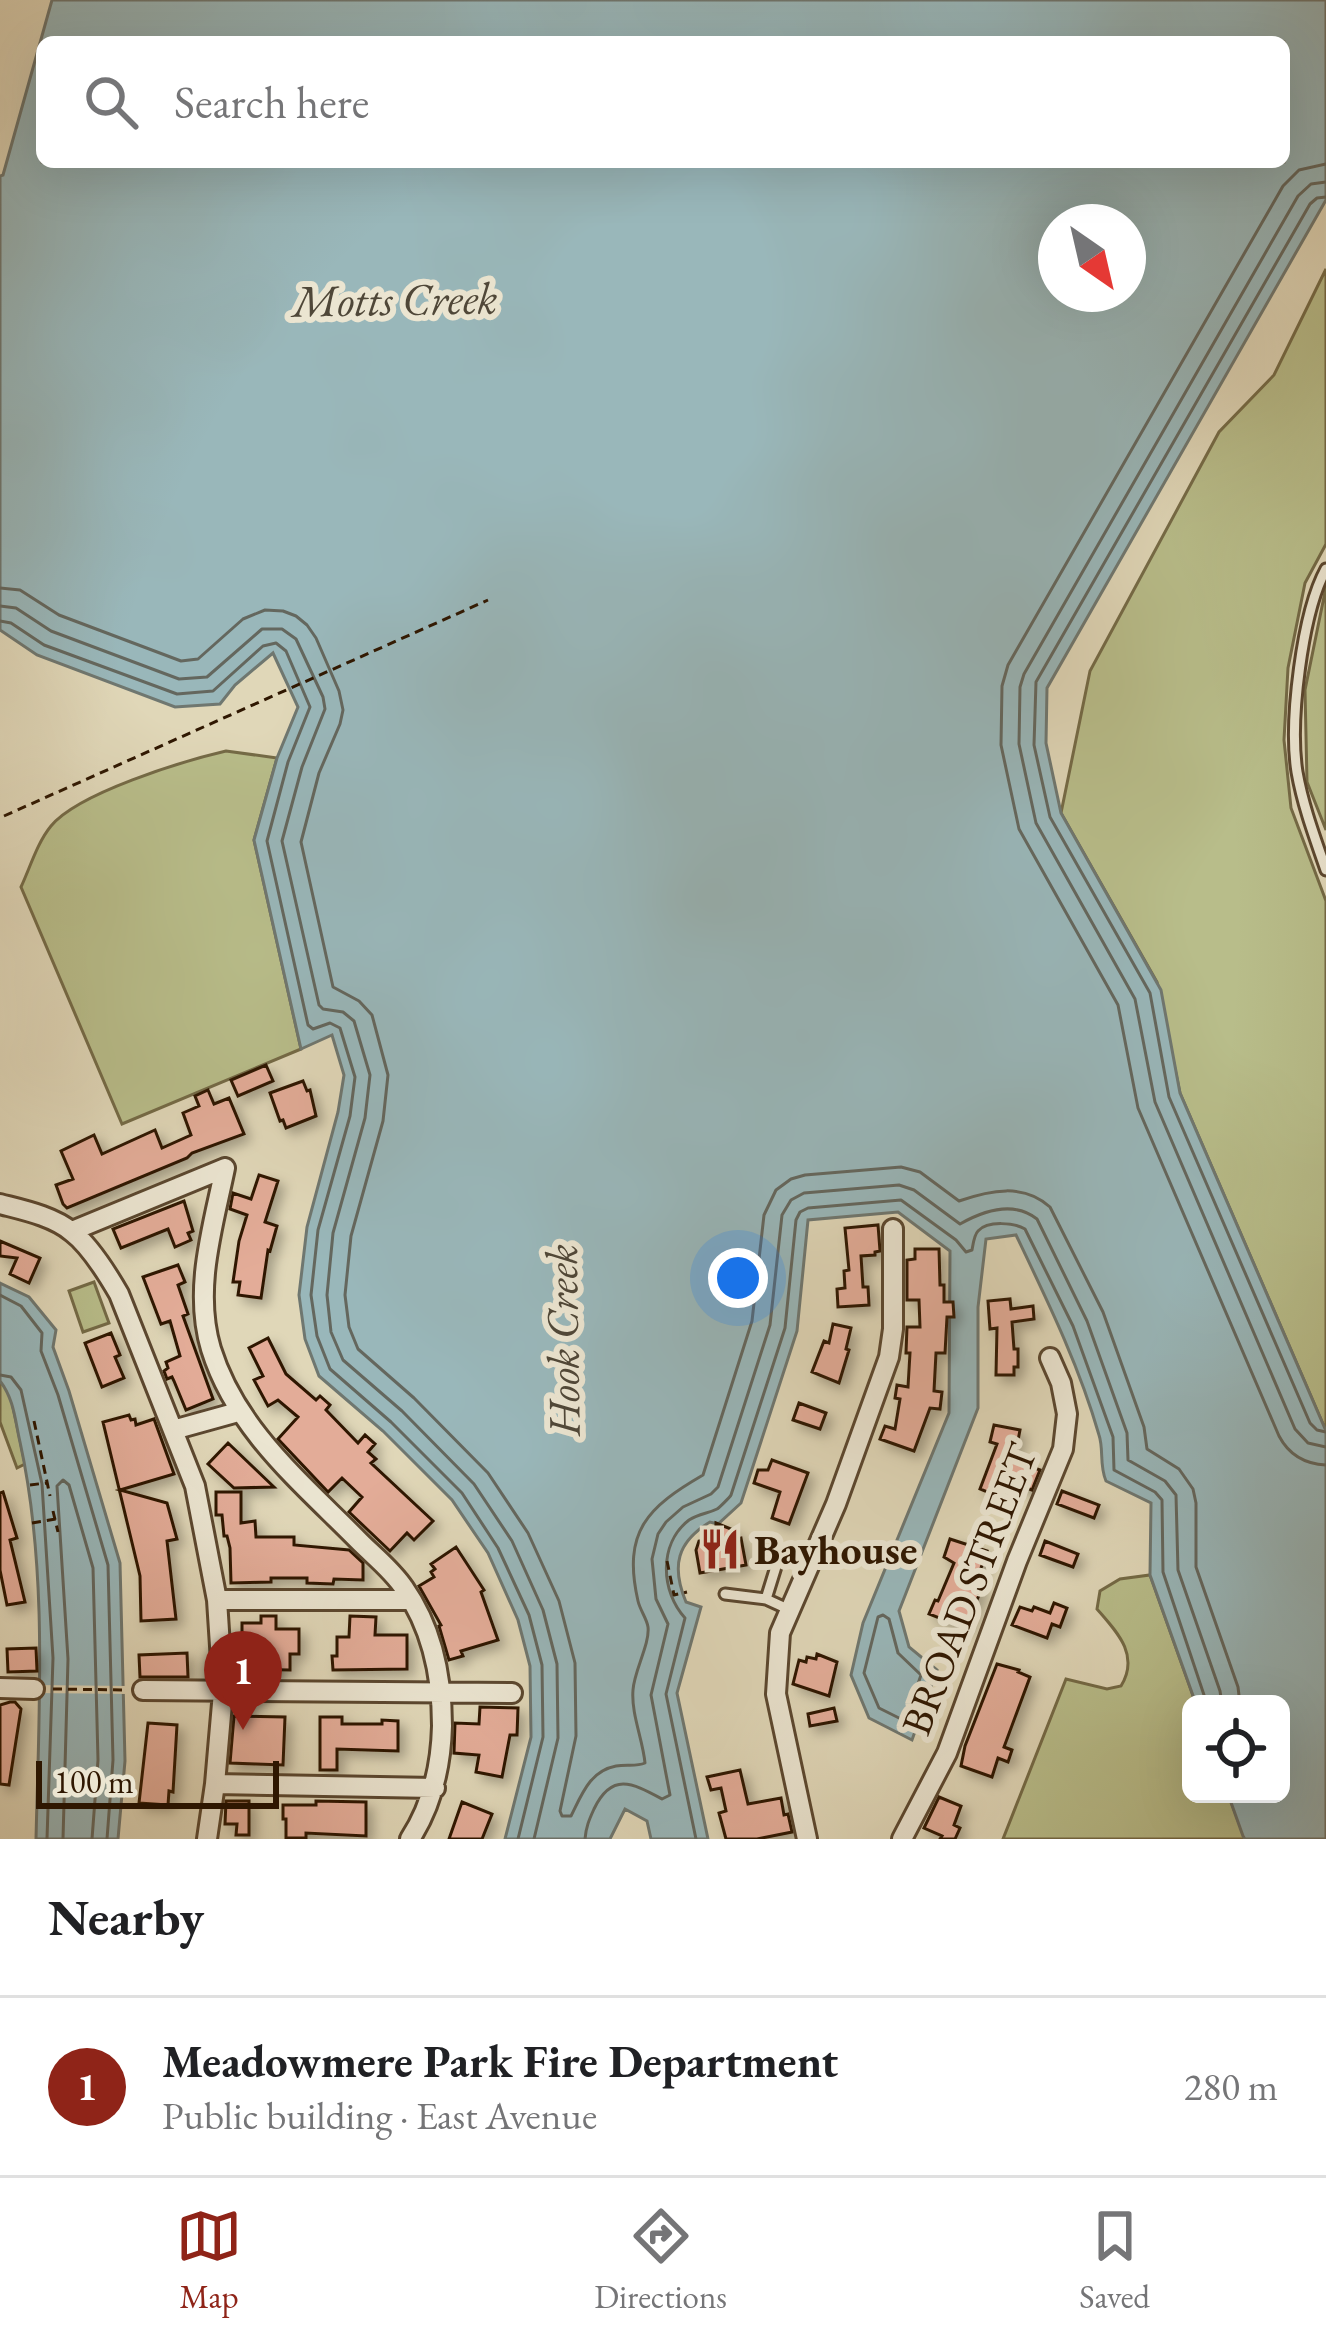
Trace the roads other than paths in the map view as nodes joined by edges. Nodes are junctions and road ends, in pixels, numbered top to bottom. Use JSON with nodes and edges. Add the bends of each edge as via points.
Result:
{"nodes":[{"id":1,"x":1326,"y":569,"type":"edge"},
{"id":2,"x":1326,"y":870,"type":"edge"},
{"id":3,"x":0,"y":1204,"type":"edge"},
{"id":4,"x":893,"y":1229,"type":"dead end"},
{"id":5,"x":72,"y":1231,"type":"junction"},
{"id":6,"x":1050,"y":1358,"type":"dead end"},
{"id":7,"x":238,"y":1412,"type":"junction"},
{"id":8,"x":173,"y":1430,"type":"junction"},
{"id":9,"x":779,"y":1557,"type":"dead end"},
{"id":10,"x":725,"y":1594,"type":"dead end"},
{"id":11,"x":766,"y":1599,"type":"junction"},
{"id":12,"x":217,"y":1600,"type":"junction"},
{"id":13,"x":411,"y":1600,"type":"junction"},
{"id":14,"x":790,"y":1610,"type":"junction"},
{"id":15,"x":0,"y":1688,"type":"edge"},
{"id":16,"x":34,"y":1689,"type":"road end"},
{"id":17,"x":143,"y":1690,"type":"road end"},
{"id":18,"x":224,"y":1692,"type":"junction"},
{"id":19,"x":442,"y":1693,"type":"junction"},
{"id":20,"x":512,"y":1693,"type":"dead end"},
{"id":21,"x":215,"y":1784,"type":"junction"},
{"id":22,"x":435,"y":1788,"type":"junction"},
{"id":23,"x":207,"y":1839,"type":"edge"},
{"id":24,"x":410,"y":1839,"type":"edge"},
{"id":25,"x":807,"y":1839,"type":"edge"},
{"id":26,"x":902,"y":1839,"type":"edge"}],
"edges":[{"from":1,"to":2,"type":"lane","via":[[1305,639],[1296,711],[1303,802]]},
{"from":3,"to":5,"type":"street"},
{"from":4,"to":14,"type":"street","via":[[889,1357]]},
{"from":5,"to":7,"type":"street","via":[[225,1168],[203,1287],[211,1349]]},
{"from":5,"to":8,"type":"street","via":[[119,1294]]},
{"from":6,"to":26,"type":"street","name":"BROAD STREET","via":[[1067,1414],[1063,1449],[947,1753]]},
{"from":7,"to":8,"type":"street"},
{"from":7,"to":13,"type":"street"},
{"from":8,"to":12,"type":"street","via":[[195,1486]]},
{"from":9,"to":11,"type":"lane"},
{"from":10,"to":11,"type":"lane"},
{"from":11,"to":14,"type":"lane"},
{"from":12,"to":13,"type":"street"},
{"from":12,"to":18,"type":"street"},
{"from":13,"to":19,"type":"street"},
{"from":14,"to":25,"type":"street","via":[[780,1633],[776,1694]]},
{"from":15,"to":16,"type":"street"},
{"from":17,"to":18,"type":"street"},
{"from":18,"to":19,"type":"street"},
{"from":18,"to":21,"type":"street"},
{"from":19,"to":20,"type":"street"},
{"from":19,"to":22,"type":"street"},
{"from":21,"to":22,"type":"street"},
{"from":21,"to":23,"type":"street"},
{"from":22,"to":24,"type":"street"}]}
